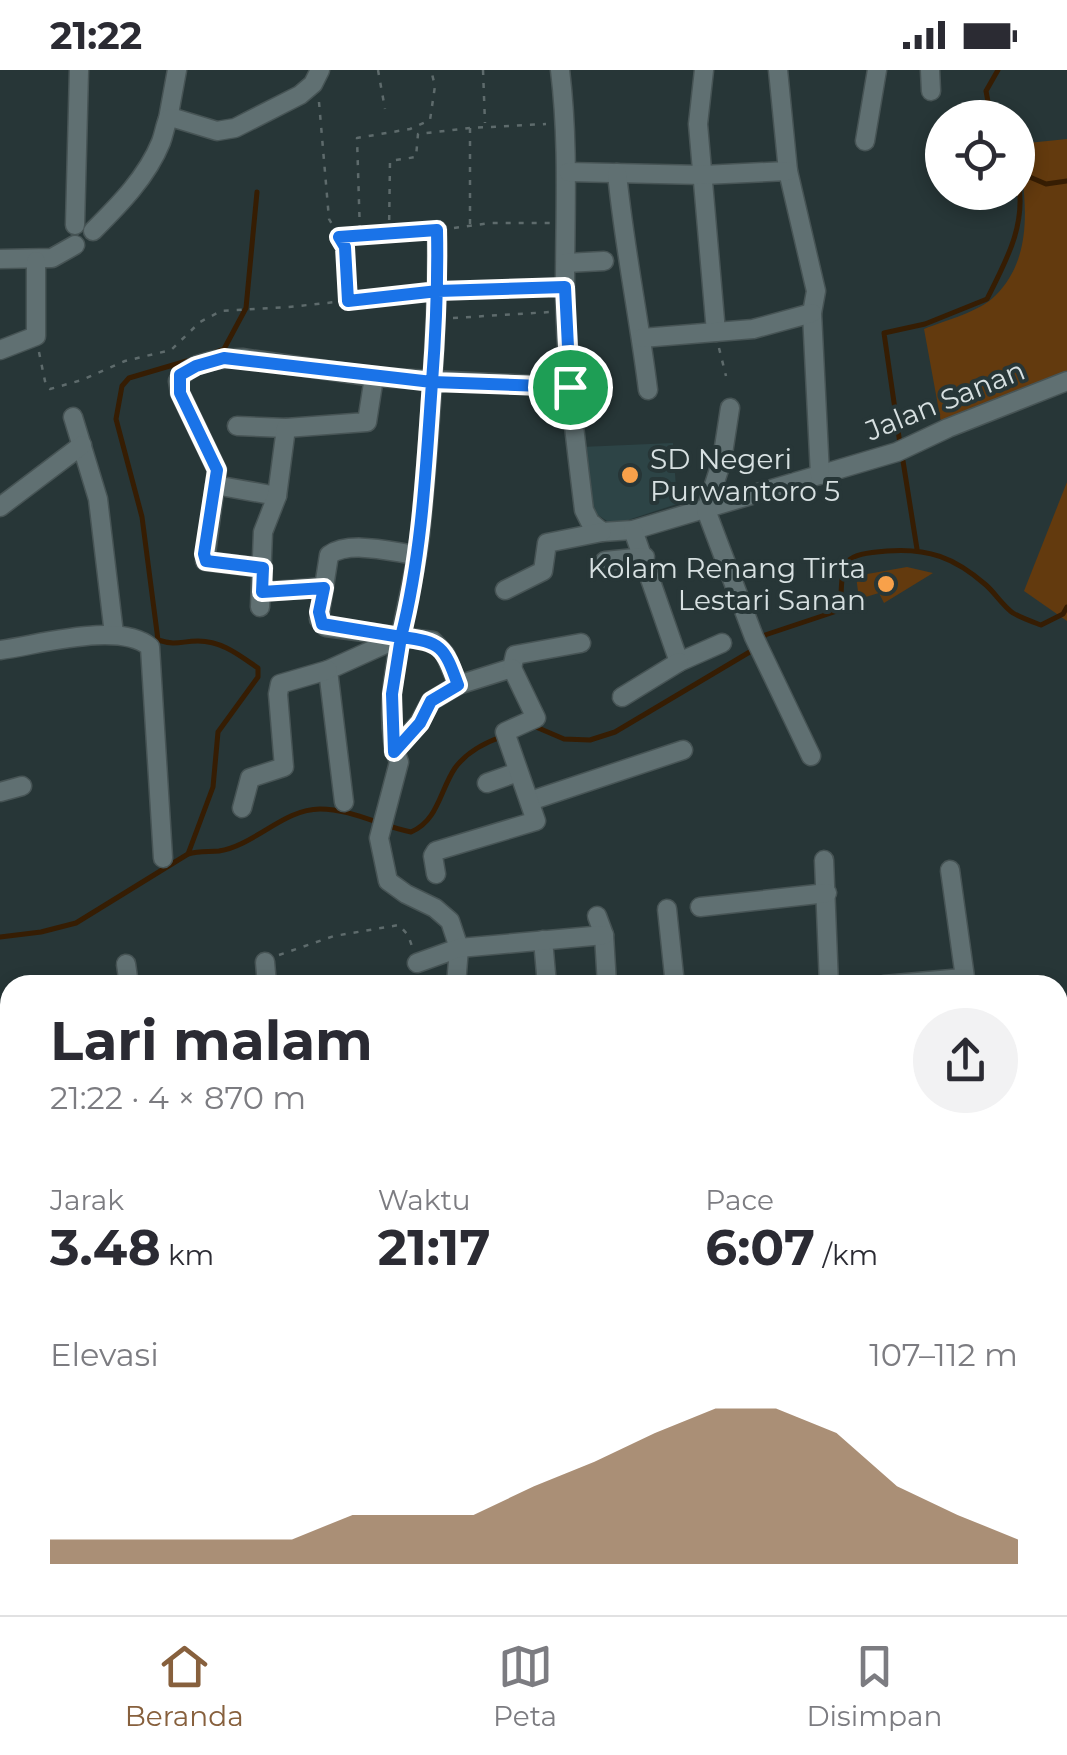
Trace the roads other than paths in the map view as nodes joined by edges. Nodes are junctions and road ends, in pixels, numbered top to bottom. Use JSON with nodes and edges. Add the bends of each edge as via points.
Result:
{"nodes":[{"id":1,"x":79,"y":70,"type":"edge"},
{"id":2,"x":177,"y":70,"type":"edge"},
{"id":3,"x":560,"y":70,"type":"edge"},
{"id":4,"x":704,"y":70,"type":"edge"},
{"id":5,"x":778,"y":70,"type":"edge"},
{"id":6,"x":877,"y":70,"type":"edge"},
{"id":7,"x":930,"y":70,"type":"edge"},
{"id":8,"x":318,"y":73,"type":"edge"},
{"id":9,"x":931,"y":92,"type":"dead end"},
{"id":10,"x":168,"y":118,"type":"junction"},
{"id":11,"x":865,"y":141,"type":"dead end"},
{"id":12,"x":788,"y":170,"type":"junction"},
{"id":13,"x":568,"y":172,"type":"junction"},
{"id":14,"x":618,"y":173,"type":"junction"},
{"id":15,"x":704,"y":175,"type":"junction"},
{"id":16,"x":84,"y":228,"type":"junction"},
{"id":17,"x":437,"y":230,"type":"road end"},
{"id":18,"x":0,"y":259,"type":"edge"},
{"id":19,"x":36,"y":260,"type":"junction"},
{"id":20,"x":604,"y":261,"type":"dead end"},
{"id":21,"x":566,"y":263,"type":"junction"},
{"id":22,"x":812,"y":314,"type":"junction"},
{"id":23,"x":716,"y":332,"type":"junction"},
{"id":24,"x":642,"y":338,"type":"junction"},
{"id":25,"x":0,"y":350,"type":"edge"},
{"id":26,"x":374,"y":377,"type":"junction"},
{"id":27,"x":1067,"y":381,"type":"edge"},
{"id":28,"x":432,"y":382,"type":"junction"},
{"id":29,"x":570,"y":387,"type":"junction"},
{"id":30,"x":648,"y":390,"type":"dead end"},
{"id":31,"x":730,"y":408,"type":"dead end"},
{"id":32,"x":73,"y":417,"type":"dead end"},
{"id":33,"x":237,"y":426,"type":"dead end"},
{"id":34,"x":286,"y":428,"type":"junction"},
{"id":35,"x":82,"y":445,"type":"junction"},
{"id":36,"x":820,"y":476,"type":"junction"},
{"id":37,"x":214,"y":484,"type":"junction"},
{"id":38,"x":277,"y":496,"type":"junction"},
{"id":39,"x":0,"y":506,"type":"edge"},
{"id":40,"x":706,"y":510,"type":"junction"},
{"id":41,"x":633,"y":530,"type":"junction"},
{"id":42,"x":602,"y":532,"type":"junction"},
{"id":43,"x":417,"y":555,"type":"junction"},
{"id":44,"x":644,"y":557,"type":"junction"},
{"id":45,"x":605,"y":561,"type":"dead end"},
{"id":46,"x":263,"y":568,"type":"junction"},
{"id":47,"x":324,"y":588,"type":"junction"},
{"id":48,"x":504,"y":590,"type":"dead end"},
{"id":49,"x":114,"y":634,"type":"junction"},
{"id":50,"x":401,"y":637,"type":"junction"},
{"id":51,"x":580,"y":643,"type":"dead end"},
{"id":52,"x":722,"y":644,"type":"dead end"},
{"id":53,"x":0,"y":650,"type":"edge"},
{"id":54,"x":679,"y":662,"type":"junction"},
{"id":55,"x":512,"y":668,"type":"junction"},
{"id":56,"x":328,"y":670,"type":"junction"},
{"id":57,"x":458,"y":685,"type":"junction"},
{"id":58,"x":622,"y":697,"type":"dead end"},
{"id":59,"x":682,"y":750,"type":"dead end"},
{"id":60,"x":394,"y":752,"type":"junction"},
{"id":61,"x":811,"y":756,"type":"dead end"},
{"id":62,"x":516,"y":764,"type":"junction"},
{"id":63,"x":487,"y":783,"type":"dead end"},
{"id":64,"x":22,"y":786,"type":"dead end"},
{"id":65,"x":0,"y":792,"type":"edge"},
{"id":66,"x":530,"y":800,"type":"junction"},
{"id":67,"x":344,"y":802,"type":"dead end"},
{"id":68,"x":242,"y":808,"type":"dead end"},
{"id":69,"x":163,"y":858,"type":"dead end"},
{"id":70,"x":824,"y":860,"type":"dead end"},
{"id":71,"x":950,"y":870,"type":"dead end"},
{"id":72,"x":436,"y":874,"type":"dead end"},
{"id":73,"x":827,"y":893,"type":"junction"},
{"id":74,"x":700,"y":907,"type":"dead end"},
{"id":75,"x":666,"y":909,"type":"dead end"},
{"id":76,"x":597,"y":916,"type":"dead end"},
{"id":77,"x":604,"y":935,"type":"junction"},
{"id":78,"x":543,"y":940,"type":"junction"},
{"id":79,"x":459,"y":948,"type":"junction"},
{"id":80,"x":265,"y":962,"type":"road end"},
{"id":81,"x":417,"y":963,"type":"road end"},
{"id":82,"x":126,"y":964,"type":"dead end"},
{"id":83,"x":128,"y":975,"type":"edge"},
{"id":84,"x":267,"y":975,"type":"edge"},
{"id":85,"x":457,"y":975,"type":"edge"},
{"id":86,"x":545,"y":975,"type":"edge"},
{"id":87,"x":606,"y":975,"type":"edge"},
{"id":88,"x":675,"y":975,"type":"edge"},
{"id":89,"x":829,"y":975,"type":"edge"},
{"id":90,"x":964,"y":975,"type":"edge"}],
"edges":[{"from":1,"to":16,"type":"street"},
{"from":2,"to":10,"type":"street"},
{"from":3,"to":13,"type":"street"},
{"from":4,"to":15,"type":"street","via":[[698,124]]},
{"from":5,"to":12,"type":"street"},
{"from":6,"to":11,"type":"street"},
{"from":7,"to":9,"type":"street"},
{"from":8,"to":10,"type":"street","via":[[300,95],[228,130]]},
{"from":10,"to":16,"type":"street","via":[[126,198]]},
{"from":12,"to":15,"type":"street"},
{"from":12,"to":22,"type":"street","via":[[816,291]]},
{"from":13,"to":14,"type":"street"},
{"from":13,"to":21,"type":"street"},
{"from":14,"to":15,"type":"street"},
{"from":14,"to":24,"type":"street","via":[[624,252]]},
{"from":15,"to":23,"type":"street"},
{"from":16,"to":19,"type":"street","via":[[89,244]]},
{"from":17,"to":28,"type":"street"},
{"from":18,"to":19,"type":"street"},
{"from":19,"to":25,"type":"street","via":[[36,336]]},
{"from":20,"to":21,"type":"street"},
{"from":21,"to":29,"type":"street"},
{"from":22,"to":23,"type":"street"},
{"from":22,"to":36,"type":"street"},
{"from":23,"to":24,"type":"street"},
{"from":24,"to":30,"type":"street"},
{"from":26,"to":28,"type":"street"},
{"from":26,"to":34,"type":"street","via":[[364,423]]},
{"from":26,"to":37,"type":"street","via":[[232,358],[186,370],[180,393],[216,464]]},
{"from":27,"to":36,"type":"street","name":"Jalan Sanan","via":[[897,452]]},
{"from":28,"to":29,"type":"street"},
{"from":28,"to":43,"type":"street"},
{"from":29,"to":42,"type":"street","via":[[584,510]]},
{"from":31,"to":40,"type":"street"},
{"from":32,"to":35,"type":"street"},
{"from":33,"to":34,"type":"street"},
{"from":34,"to":38,"type":"street"},
{"from":35,"to":39,"type":"street"},
{"from":35,"to":49,"type":"street","via":[[98,499]]},
{"from":36,"to":40,"type":"street","name":"Jalan Sanan"},
{"from":37,"to":38,"type":"street"},
{"from":37,"to":46,"type":"street","via":[[206,561]]},
{"from":38,"to":46,"type":"street","via":[[263,532]]},
{"from":40,"to":41,"type":"street","name":"Jalan Sanan"},
{"from":40,"to":61,"type":"street","via":[[757,644]]},
{"from":41,"to":42,"type":"street","name":"Jalan Sanan"},
{"from":41,"to":44,"type":"street"},
{"from":42,"to":48,"type":"street","name":"Jalan Sanan","via":[[547,542],[544,571]]},
{"from":43,"to":47,"type":"street","via":[[335,550],[328,554]]},
{"from":43,"to":50,"type":"street"},
{"from":44,"to":45,"type":"street"},
{"from":44,"to":54,"type":"street"},
{"from":46,"to":47,"type":"street","via":[[261,600]]},
{"from":47,"to":50,"type":"street","via":[[322,624]]},
{"from":49,"to":53,"type":"street"},
{"from":49,"to":69,"type":"street","via":[[150,648]]},
{"from":50,"to":56,"type":"street"},
{"from":50,"to":57,"type":"street","via":[[432,641]]},
{"from":50,"to":60,"type":"street","via":[[392,694]]},
{"from":51,"to":55,"type":"street","via":[[515,655]]},
{"from":52,"to":54,"type":"street"},
{"from":54,"to":58,"type":"street"},
{"from":55,"to":57,"type":"street"},
{"from":55,"to":62,"type":"street","via":[[536,718],[506,732]]},
{"from":56,"to":67,"type":"street"},
{"from":56,"to":68,"type":"street","via":[[280,684],[284,766],[250,778]]},
{"from":57,"to":60,"type":"street","via":[[431,701]]},
{"from":59,"to":66,"type":"street"},
{"from":60,"to":79,"type":"street","via":[[399,762],[380,838],[386,879],[444,914]]},
{"from":62,"to":63,"type":"street"},
{"from":62,"to":66,"type":"street"},
{"from":64,"to":65,"type":"street"},
{"from":66,"to":72,"type":"street","via":[[534,823],[436,852]]},
{"from":70,"to":73,"type":"street"},
{"from":71,"to":90,"type":"street"},
{"from":73,"to":74,"type":"street"},
{"from":73,"to":89,"type":"street"},
{"from":75,"to":88,"type":"street"},
{"from":76,"to":77,"type":"street"},
{"from":77,"to":78,"type":"street"},
{"from":77,"to":87,"type":"street"},
{"from":78,"to":79,"type":"street"},
{"from":78,"to":86,"type":"street"},
{"from":79,"to":81,"type":"street"},
{"from":79,"to":85,"type":"street"},
{"from":80,"to":84,"type":"street"},
{"from":82,"to":83,"type":"street"}]}
